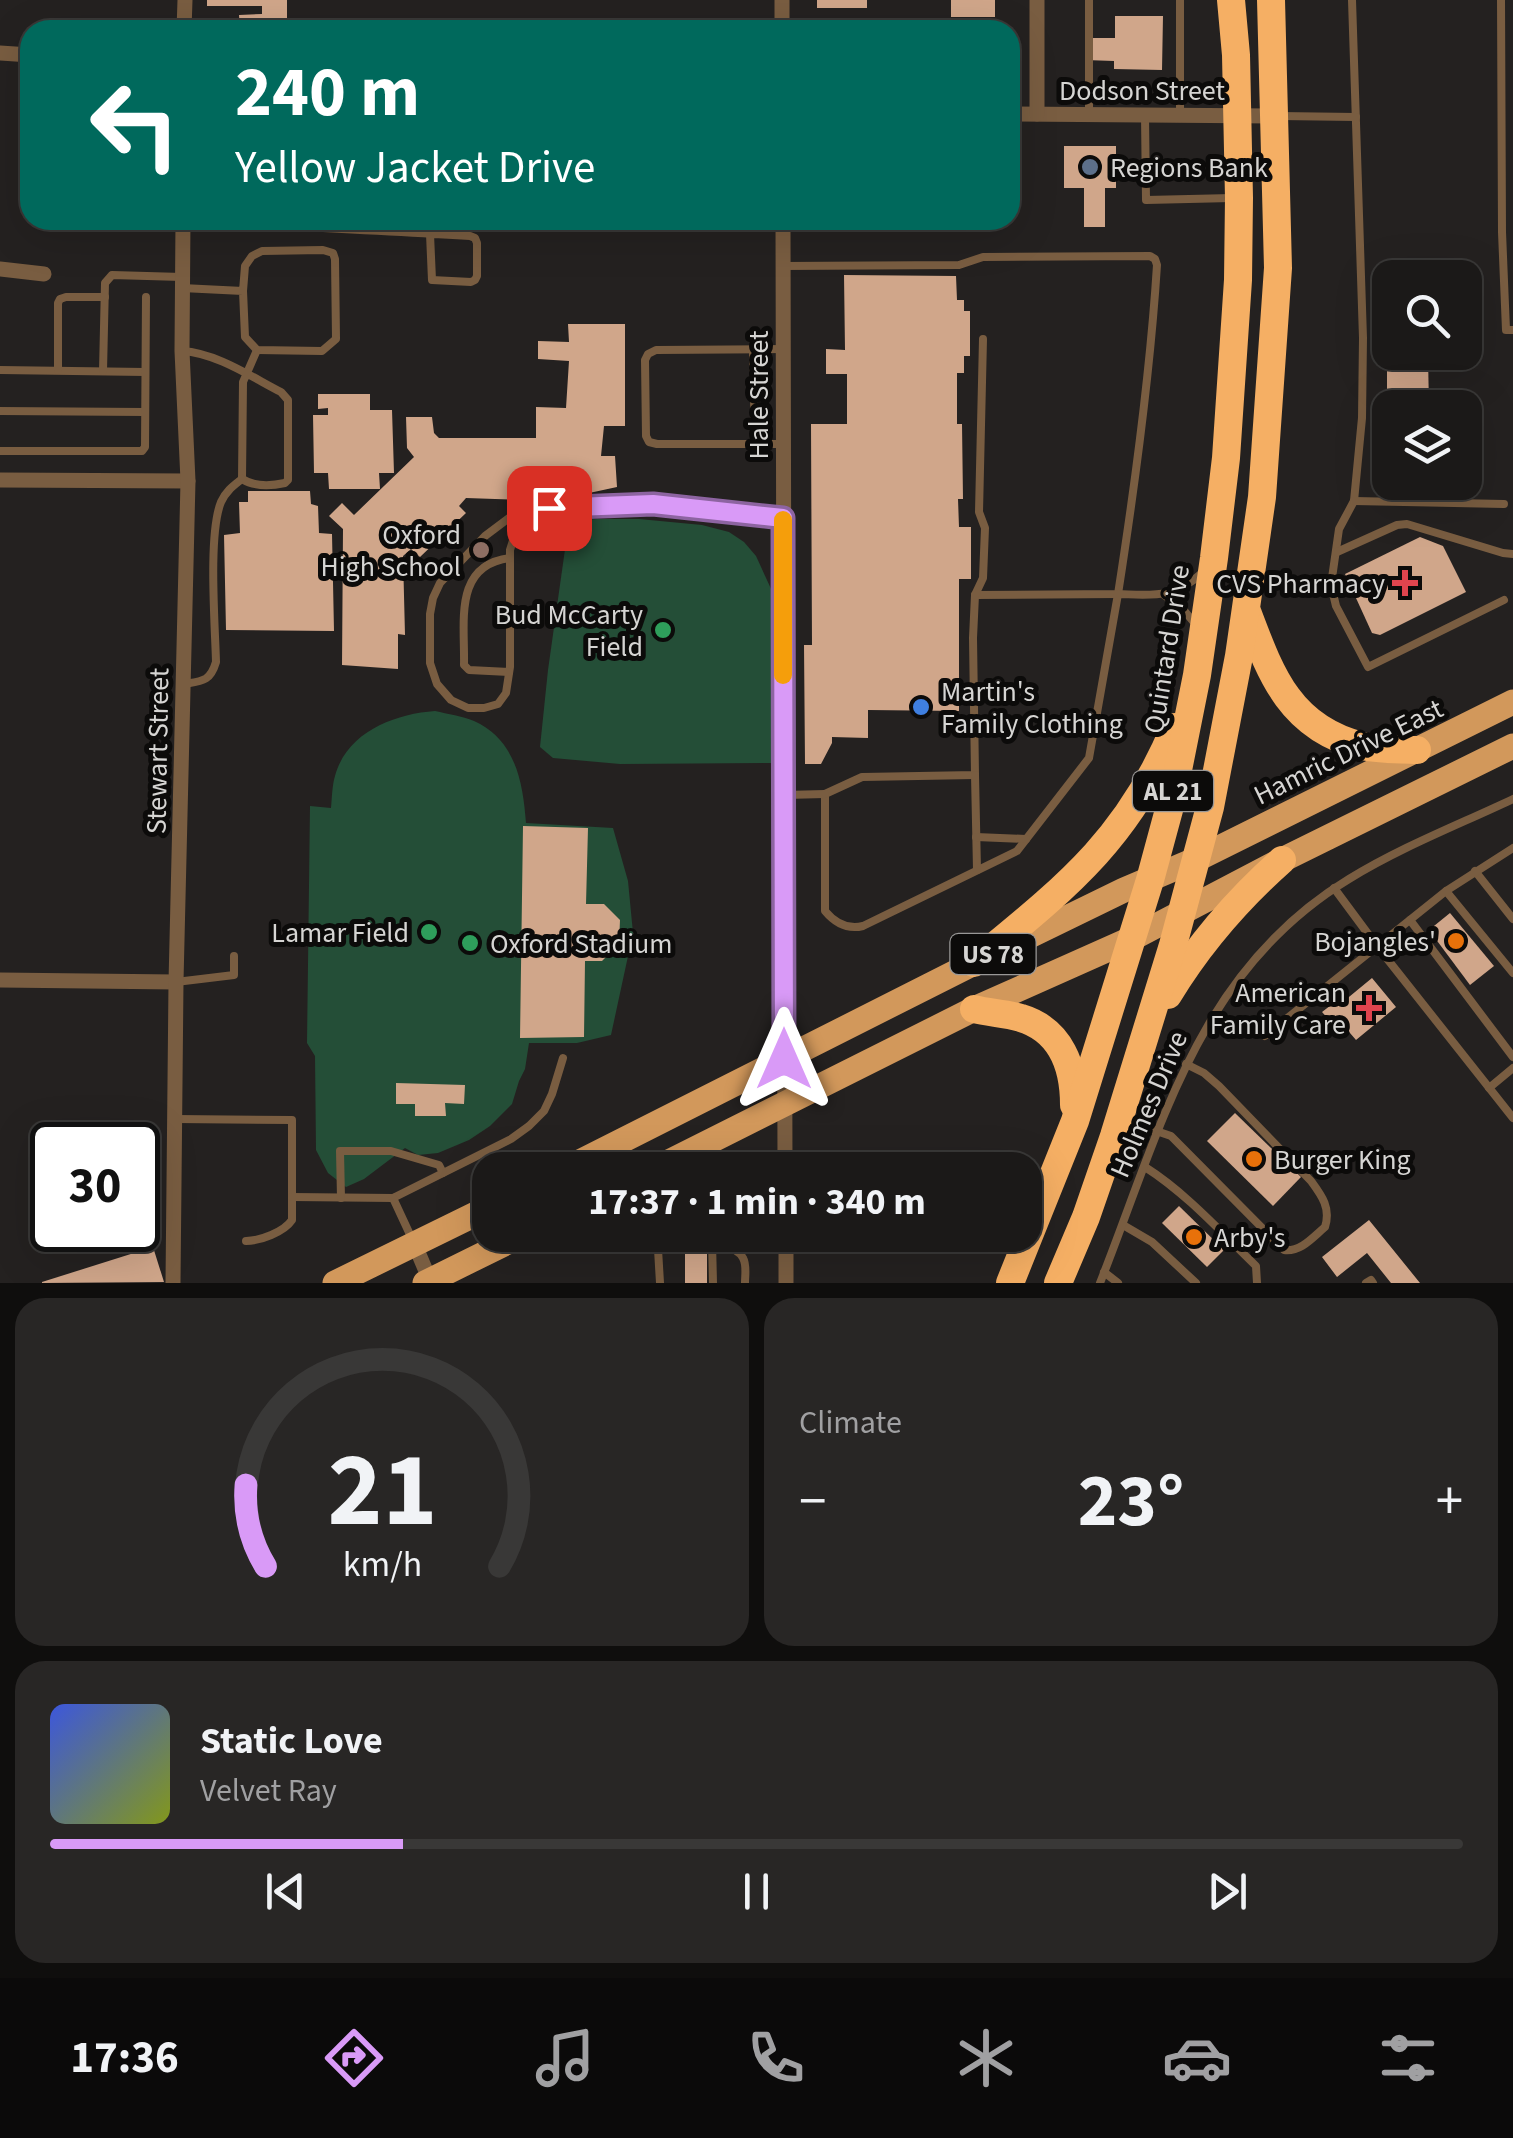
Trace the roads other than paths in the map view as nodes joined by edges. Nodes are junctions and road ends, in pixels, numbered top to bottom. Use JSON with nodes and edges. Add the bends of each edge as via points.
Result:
{"nodes":[{"id":1,"x":1038,"y":0,"type":"edge"},
{"id":2,"x":1089,"y":0,"type":"edge"},
{"id":3,"x":1180,"y":0,"type":"edge"},
{"id":4,"x":1231,"y":0,"type":"edge"},
{"id":5,"x":1270,"y":0,"type":"edge"},
{"id":6,"x":1352,"y":0,"type":"edge"},
{"id":7,"x":1502,"y":0,"type":"edge"},
{"id":8,"x":1020,"y":114,"type":"edge"},
{"id":9,"x":1037,"y":114,"type":"junction"},
{"id":10,"x":1089,"y":114,"type":"junction"},
{"id":11,"x":1145,"y":115,"type":"junction"},
{"id":12,"x":1180,"y":115,"type":"junction"},
{"id":13,"x":1236,"y":116,"type":"junction"},
{"id":14,"x":1274,"y":116,"type":"junction"},
{"id":15,"x":1356,"y":116,"type":"junction"},
{"id":16,"x":1502,"y":150,"type":"junction"},
{"id":17,"x":1513,"y":150,"type":"edge"},
{"id":18,"x":1239,"y":198,"type":"junction"},
{"id":19,"x":183,"y":230,"type":"edge"},
{"id":20,"x":359,"y":230,"type":"edge"},
{"id":21,"x":783,"y":230,"type":"edge"},
{"id":22,"x":430,"y":234,"type":"junction"},
{"id":23,"x":783,"y":266,"type":"junction"},
{"id":24,"x":0,"y":270,"type":"edge"},
{"id":25,"x":44,"y":274,"type":"dead end"},
{"id":26,"x":182,"y":282,"type":"junction"},
{"id":27,"x":243,"y":291,"type":"junction"},
{"id":28,"x":104,"y":297,"type":"junction"},
{"id":29,"x":146,"y":298,"type":"dead end"},
{"id":30,"x":1513,"y":330,"type":"edge"},
{"id":31,"x":982,"y":338,"type":"dead end"},
{"id":32,"x":783,"y":349,"type":"junction"},
{"id":33,"x":257,"y":350,"type":"junction"},
{"id":34,"x":753,"y":350,"type":"junction"},
{"id":35,"x":182,"y":351,"type":"junction"},
{"id":36,"x":0,"y":370,"type":"edge"},
{"id":37,"x":58,"y":370,"type":"junction"},
{"id":38,"x":104,"y":371,"type":"junction"},
{"id":39,"x":144,"y":372,"type":"junction"},
{"id":40,"x":246,"y":375,"type":"junction"},
{"id":41,"x":0,"y":412,"type":"edge"},
{"id":42,"x":145,"y":412,"type":"junction"},
{"id":43,"x":754,"y":444,"type":"junction"},
{"id":44,"x":783,"y":444,"type":"junction"},
{"id":45,"x":0,"y":451,"type":"edge"},
{"id":46,"x":242,"y":479,"type":"junction"},
{"id":47,"x":0,"y":480,"type":"edge"},
{"id":48,"x":188,"y":481,"type":"junction"},
{"id":49,"x":1354,"y":502,"type":"junction"},
{"id":50,"x":1504,"y":504,"type":"dead end"},
{"id":51,"x":521,"y":515,"type":"junction"},
{"id":52,"x":783,"y":518,"type":"junction"},
{"id":53,"x":1336,"y":552,"type":"junction"},
{"id":54,"x":1508,"y":553,"type":"edge"},
{"id":55,"x":510,"y":558,"type":"junction"},
{"id":56,"x":1214,"y":558,"type":"junction"},
{"id":57,"x":1118,"y":594,"type":"junction"},
{"id":58,"x":976,"y":595,"type":"junction"},
{"id":59,"x":1164,"y":595,"type":"junction"},
{"id":60,"x":1504,"y":600,"type":"dead end"},
{"id":61,"x":1246,"y":609,"type":"junction"},
{"id":62,"x":1202,"y":638,"type":"junction"},
{"id":63,"x":509,"y":672,"type":"junction"},
{"id":64,"x":183,"y":684,"type":"junction"},
{"id":65,"x":1513,"y":702,"type":"edge"},
{"id":66,"x":1513,"y":746,"type":"edge"},
{"id":67,"x":1417,"y":750,"type":"junction"},
{"id":68,"x":975,"y":775,"type":"junction"},
{"id":69,"x":784,"y":794,"type":"junction"},
{"id":70,"x":825,"y":794,"type":"junction"},
{"id":71,"x":1513,"y":800,"type":"edge"},
{"id":72,"x":976,"y":837,"type":"junction"},
{"id":73,"x":1026,"y":838,"type":"junction"},
{"id":74,"x":1513,"y":848,"type":"edge"},
{"id":75,"x":1197,"y":859,"type":"junction"},
{"id":76,"x":1282,"y":860,"type":"junction"},
{"id":77,"x":976,"y":870,"type":"junction"},
{"id":78,"x":1475,"y":871,"type":"junction"},
{"id":79,"x":1150,"y":880,"type":"junction"},
{"id":80,"x":1334,"y":888,"type":"junction"},
{"id":81,"x":1446,"y":891,"type":"junction"},
{"id":82,"x":1182,"y":912,"type":"junction"},
{"id":83,"x":1511,"y":913,"type":"edge"},
{"id":84,"x":1410,"y":920,"type":"junction"},
{"id":85,"x":1131,"y":939,"type":"junction"},
{"id":86,"x":1377,"y":946,"type":"junction"},
{"id":87,"x":234,"y":956,"type":"dead end"},
{"id":88,"x":974,"y":963,"type":"junction"},
{"id":89,"x":1513,"y":973,"type":"edge"},
{"id":90,"x":0,"y":980,"type":"edge"},
{"id":91,"x":176,"y":982,"type":"junction"},
{"id":92,"x":974,"y":1010,"type":"junction"},
{"id":93,"x":1147,"y":1031,"type":"junction"},
{"id":94,"x":1265,"y":1036,"type":"dead end"},
{"id":95,"x":1513,"y":1057,"type":"edge"},
{"id":96,"x":563,"y":1058,"type":"dead end"},
{"id":97,"x":784,"y":1059,"type":"junction"},
{"id":98,"x":1186,"y":1064,"type":"junction"},
{"id":99,"x":1513,"y":1068,"type":"edge"},
{"id":100,"x":1489,"y":1088,"type":"junction"},
{"id":101,"x":784,"y":1103,"type":"junction"},
{"id":102,"x":1119,"y":1118,"type":"junction"},
{"id":103,"x":1513,"y":1118,"type":"edge"},
{"id":104,"x":175,"y":1119,"type":"junction"},
{"id":105,"x":1075,"y":1121,"type":"junction"},
{"id":106,"x":1157,"y":1132,"type":"junction"},
{"id":107,"x":600,"y":1152,"type":"edge"},
{"id":108,"x":688,"y":1152,"type":"edge"},
{"id":109,"x":785,"y":1152,"type":"edge"},
{"id":110,"x":1145,"y":1167,"type":"junction"},
{"id":111,"x":443,"y":1173,"type":"junction"},
{"id":112,"x":292,"y":1198,"type":"junction"},
{"id":113,"x":340,"y":1198,"type":"junction"},
{"id":114,"x":393,"y":1198,"type":"junction"},
{"id":115,"x":472,"y":1216,"type":"edge"},
{"id":116,"x":1123,"y":1225,"type":"junction"},
{"id":117,"x":246,"y":1241,"type":"dead end"},
{"id":118,"x":415,"y":1245,"type":"junction"},
{"id":119,"x":488,"y":1252,"type":"edge"},
{"id":120,"x":657,"y":1252,"type":"edge"},
{"id":121,"x":713,"y":1252,"type":"edge"},
{"id":122,"x":737,"y":1252,"type":"edge"},
{"id":123,"x":786,"y":1252,"type":"edge"},
{"id":124,"x":1104,"y":1272,"type":"junction"},
{"id":125,"x":429,"y":1282,"type":"edge"},
{"id":126,"x":173,"y":1283,"type":"edge"},
{"id":127,"x":334,"y":1283,"type":"edge"},
{"id":128,"x":660,"y":1283,"type":"edge"},
{"id":129,"x":714,"y":1283,"type":"edge"},
{"id":130,"x":746,"y":1283,"type":"edge"},
{"id":131,"x":786,"y":1283,"type":"edge"},
{"id":132,"x":1010,"y":1283,"type":"edge"},
{"id":133,"x":1058,"y":1283,"type":"edge"},
{"id":134,"x":1100,"y":1283,"type":"edge"},
{"id":135,"x":1118,"y":1283,"type":"edge"},
{"id":136,"x":1196,"y":1283,"type":"edge"},
{"id":137,"x":1257,"y":1283,"type":"edge"}],
"edges":[{"from":1,"to":9,"type":"street"},
{"from":2,"to":10,"type":"lane"},
{"from":3,"to":12,"type":"lane"},
{"from":4,"to":13,"type":"highway","name":"Quintard Drive","number":"AL 21"},
{"from":5,"to":14,"type":"highway","number":"AL 21"},
{"from":6,"to":15,"type":"lane"},
{"from":7,"to":16,"type":"lane"},
{"from":8,"to":9,"type":"street","name":"Dodson Street"},
{"from":9,"to":10,"type":"street","name":"Dodson Street"},
{"from":10,"to":11,"type":"street","name":"Dodson Street"},
{"from":11,"to":12,"type":"street","name":"Dodson Street"},
{"from":11,"to":18,"type":"lane","via":[[1146,200]]},
{"from":12,"to":13,"type":"street","name":"Dodson Street"},
{"from":13,"to":14,"type":"street","name":"Dodson Street"},
{"from":13,"to":18,"type":"highway","name":"Quintard Drive","number":"AL 21"},
{"from":14,"to":15,"type":"lane"},
{"from":14,"to":61,"type":"highway","number":"AL 21","via":[[1274,340]]},
{"from":15,"to":49,"type":"lane","via":[[1362,402]]},
{"from":16,"to":17,"type":"lane"},
{"from":16,"to":30,"type":"lane","via":[[1506,330]]},
{"from":18,"to":56,"type":"highway","name":"Quintard Drive","number":"AL 21"},
{"from":19,"to":26,"type":"street","name":"Stewart Street"},
{"from":20,"to":22,"type":"lane"},
{"from":21,"to":23,"type":"street","name":"Hale Street"},
{"from":22,"to":22,"type":"lane","via":[[476,238],[475,280],[432,280]]},
{"from":23,"to":32,"type":"street","name":"Hale Street"},
{"from":23,"to":57,"type":"lane","via":[[1156,259],[1142,436]]},
{"from":24,"to":25,"type":"street"},
{"from":26,"to":27,"type":"lane"},
{"from":26,"to":28,"type":"lane","via":[[112,275]]},
{"from":26,"to":35,"type":"street","name":"Stewart Street"},
{"from":27,"to":33,"type":"lane","via":[[245,336]]},
{"from":27,"to":33,"type":"lane","via":[[245,266],[262,251],[323,250],[336,259],[336,340],[322,350]]},
{"from":28,"to":37,"type":"lane","via":[[60,299]]},
{"from":28,"to":38,"type":"lane"},
{"from":29,"to":39,"type":"lane"},
{"from":31,"to":58,"type":"lane","via":[[979,512],[985,528]]},
{"from":32,"to":34,"type":"lane"},
{"from":32,"to":44,"type":"street","name":"Hale Street"},
{"from":33,"to":40,"type":"lane"},
{"from":34,"to":43,"type":"lane"},
{"from":34,"to":43,"type":"lane","via":[[656,350],[645,360],[649,442]]},
{"from":35,"to":40,"type":"lane","via":[[200,352]]},
{"from":35,"to":48,"type":"street","name":"Stewart Street"},
{"from":36,"to":37,"type":"lane"},
{"from":37,"to":38,"type":"lane"},
{"from":38,"to":39,"type":"lane"},
{"from":39,"to":42,"type":"lane"},
{"from":40,"to":46,"type":"lane"},
{"from":40,"to":46,"type":"lane","via":[[288,400],[288,480],[252,485]]},
{"from":41,"to":42,"type":"lane"},
{"from":42,"to":45,"type":"lane","via":[[142,450]]},
{"from":43,"to":44,"type":"lane"},
{"from":44,"to":52,"type":"street","name":"Hale Street"},
{"from":46,"to":64,"type":"lane","via":[[230,488],[216,519],[216,662],[204,680]]},
{"from":47,"to":48,"type":"street"},
{"from":48,"to":64,"type":"street","name":"Stewart Street"},
{"from":49,"to":50,"type":"lane"},
{"from":49,"to":53,"type":"lane","via":[[1339,528]]},
{"from":51,"to":52,"type":"lane","via":[[653,504]]},
{"from":51,"to":55,"type":"lane"},
{"from":51,"to":63,"type":"lane","via":[[486,536],[440,583],[430,614],[430,664],[451,700],[468,708],[498,704]]},
{"from":52,"to":69,"type":"street","name":"Hale Street"},
{"from":53,"to":54,"type":"lane","via":[[1407,524]]},
{"from":53,"to":60,"type":"lane","via":[[1336,606],[1368,668]]},
{"from":55,"to":63,"type":"lane"},
{"from":55,"to":63,"type":"lane","via":[[497,559],[470,581],[464,665]]},
{"from":56,"to":59,"type":"lane","via":[[1183,588]]},
{"from":56,"to":62,"type":"highway","name":"Quintard Drive","number":"AL 21"},
{"from":57,"to":58,"type":"lane"},
{"from":57,"to":59,"type":"lane"},
{"from":57,"to":73,"type":"lane","via":[[1089,758]]},
{"from":58,"to":68,"type":"lane"},
{"from":59,"to":62,"type":"lane","via":[[1193,618]]},
{"from":61,"to":67,"type":"highway","via":[[1270,672],[1303,714],[1348,742]]},
{"from":61,"to":75,"type":"highway","number":"AL 21"},
{"from":62,"to":79,"type":"highway","name":"Quintard Drive","number":"AL 21"},
{"from":62,"to":88,"type":"highway","via":[[1175,728],[1116,833],[1077,876]]},
{"from":64,"to":91,"type":"street","name":"Stewart Street"},
{"from":65,"to":67,"type":"main road","name":"Hamric Drive East","number":"US 78"},
{"from":66,"to":76,"type":"main road","number":"US 78"},
{"from":67,"to":75,"type":"main road","name":"Hamric Drive East","number":"US 78"},
{"from":68,"to":70,"type":"lane","via":[[862,777]]},
{"from":68,"to":72,"type":"lane"},
{"from":69,"to":70,"type":"lane"},
{"from":69,"to":97,"type":"street","name":"Hale Street"},
{"from":70,"to":77,"type":"lane","via":[[824,911],[838,924],[863,926]]},
{"from":71,"to":80,"type":"lane","name":"Holmes Drive"},
{"from":72,"to":73,"type":"lane"},
{"from":72,"to":77,"type":"lane"},
{"from":73,"to":77,"type":"lane","via":[[1018,850]]},
{"from":74,"to":78,"type":"lane"},
{"from":75,"to":79,"type":"main road","name":"Hamric Drive East","number":"US 78"},
{"from":75,"to":82,"type":"highway","number":"AL 21"},
{"from":76,"to":82,"type":"main road","number":"US 78"},
{"from":76,"to":93,"type":"highway","via":[[1199,948]]},
{"from":78,"to":81,"type":"lane"},
{"from":78,"to":83,"type":"lane"},
{"from":79,"to":85,"type":"highway","name":"Quintard Drive","number":"AL 21"},
{"from":79,"to":88,"type":"main road","name":"Hamric Drive East","number":"US 78"},
{"from":80,"to":86,"type":"lane"},
{"from":80,"to":98,"type":"lane","name":"Holmes Drive","via":[[1254,959],[1222,999]]},
{"from":81,"to":84,"type":"lane"},
{"from":81,"to":89,"type":"lane"},
{"from":82,"to":85,"type":"main road","number":"US 78"},
{"from":82,"to":93,"type":"highway","number":"AL 21"},
{"from":84,"to":86,"type":"lane"},
{"from":84,"to":95,"type":"lane"},
{"from":85,"to":92,"type":"main road","number":"US 78"},
{"from":85,"to":105,"type":"highway","name":"Quintard Drive","number":"AL 21"},
{"from":86,"to":94,"type":"lane"},
{"from":86,"to":100,"type":"lane"},
{"from":87,"to":91,"type":"lane","via":[[234,975]]},
{"from":88,"to":97,"type":"main road","name":"Hamric Drive East","number":"US 78"},
{"from":90,"to":91,"type":"street"},
{"from":91,"to":104,"type":"street","name":"Stewart Street"},
{"from":92,"to":101,"type":"main road","number":"US 78"},
{"from":92,"to":105,"type":"highway","via":[[1022,1018],[1054,1039],[1071,1071]]},
{"from":93,"to":102,"type":"highway","number":"AL 21"},
{"from":96,"to":111,"type":"lane","via":[[544,1112],[511,1140]]},
{"from":97,"to":101,"type":"street","name":"Hale Street"},
{"from":97,"to":107,"type":"main road","name":"Hamric Drive East","number":"US 78"},
{"from":98,"to":106,"type":"lane","name":"Holmes Drive"},
{"from":98,"to":106,"type":"lane","via":[[1219,1086],[1310,1181],[1328,1210],[1325,1228],[1294,1251],[1282,1248],[1171,1136]]},
{"from":99,"to":100,"type":"lane"},
{"from":100,"to":103,"type":"lane"},
{"from":101,"to":108,"type":"main road","number":"US 78"},
{"from":101,"to":109,"type":"street","name":"Hale Street"},
{"from":102,"to":106,"type":"lane"},
{"from":102,"to":133,"type":"highway","number":"AL 21"},
{"from":104,"to":112,"type":"lane","via":[[292,1120]]},
{"from":104,"to":126,"type":"street","name":"Stewart Street"},
{"from":105,"to":132,"type":"highway","name":"Quintard Drive","number":"AL 21"},
{"from":106,"to":110,"type":"lane","name":"Holmes Drive"},
{"from":110,"to":116,"type":"lane","name":"Holmes Drive"},
{"from":110,"to":137,"type":"lane","via":[[1256,1266]]},
{"from":111,"to":113,"type":"lane","via":[[438,1165],[391,1151],[340,1151]]},
{"from":111,"to":114,"type":"lane"},
{"from":112,"to":113,"type":"lane"},
{"from":112,"to":117,"type":"lane","via":[[288,1226]]},
{"from":113,"to":114,"type":"lane"},
{"from":114,"to":118,"type":"lane"},
{"from":115,"to":118,"type":"main road"},
{"from":116,"to":124,"type":"lane","name":"Holmes Drive"},
{"from":116,"to":136,"type":"lane"},
{"from":118,"to":125,"type":"street"},
{"from":118,"to":127,"type":"main road"},
{"from":119,"to":125,"type":"main road"},
{"from":120,"to":128,"type":"lane"},
{"from":121,"to":129,"type":"lane"},
{"from":122,"to":130,"type":"lane","via":[[745,1261]]},
{"from":123,"to":131,"type":"street"},
{"from":124,"to":134,"type":"lane","name":"Holmes Drive"},
{"from":124,"to":135,"type":"lane"}]}
